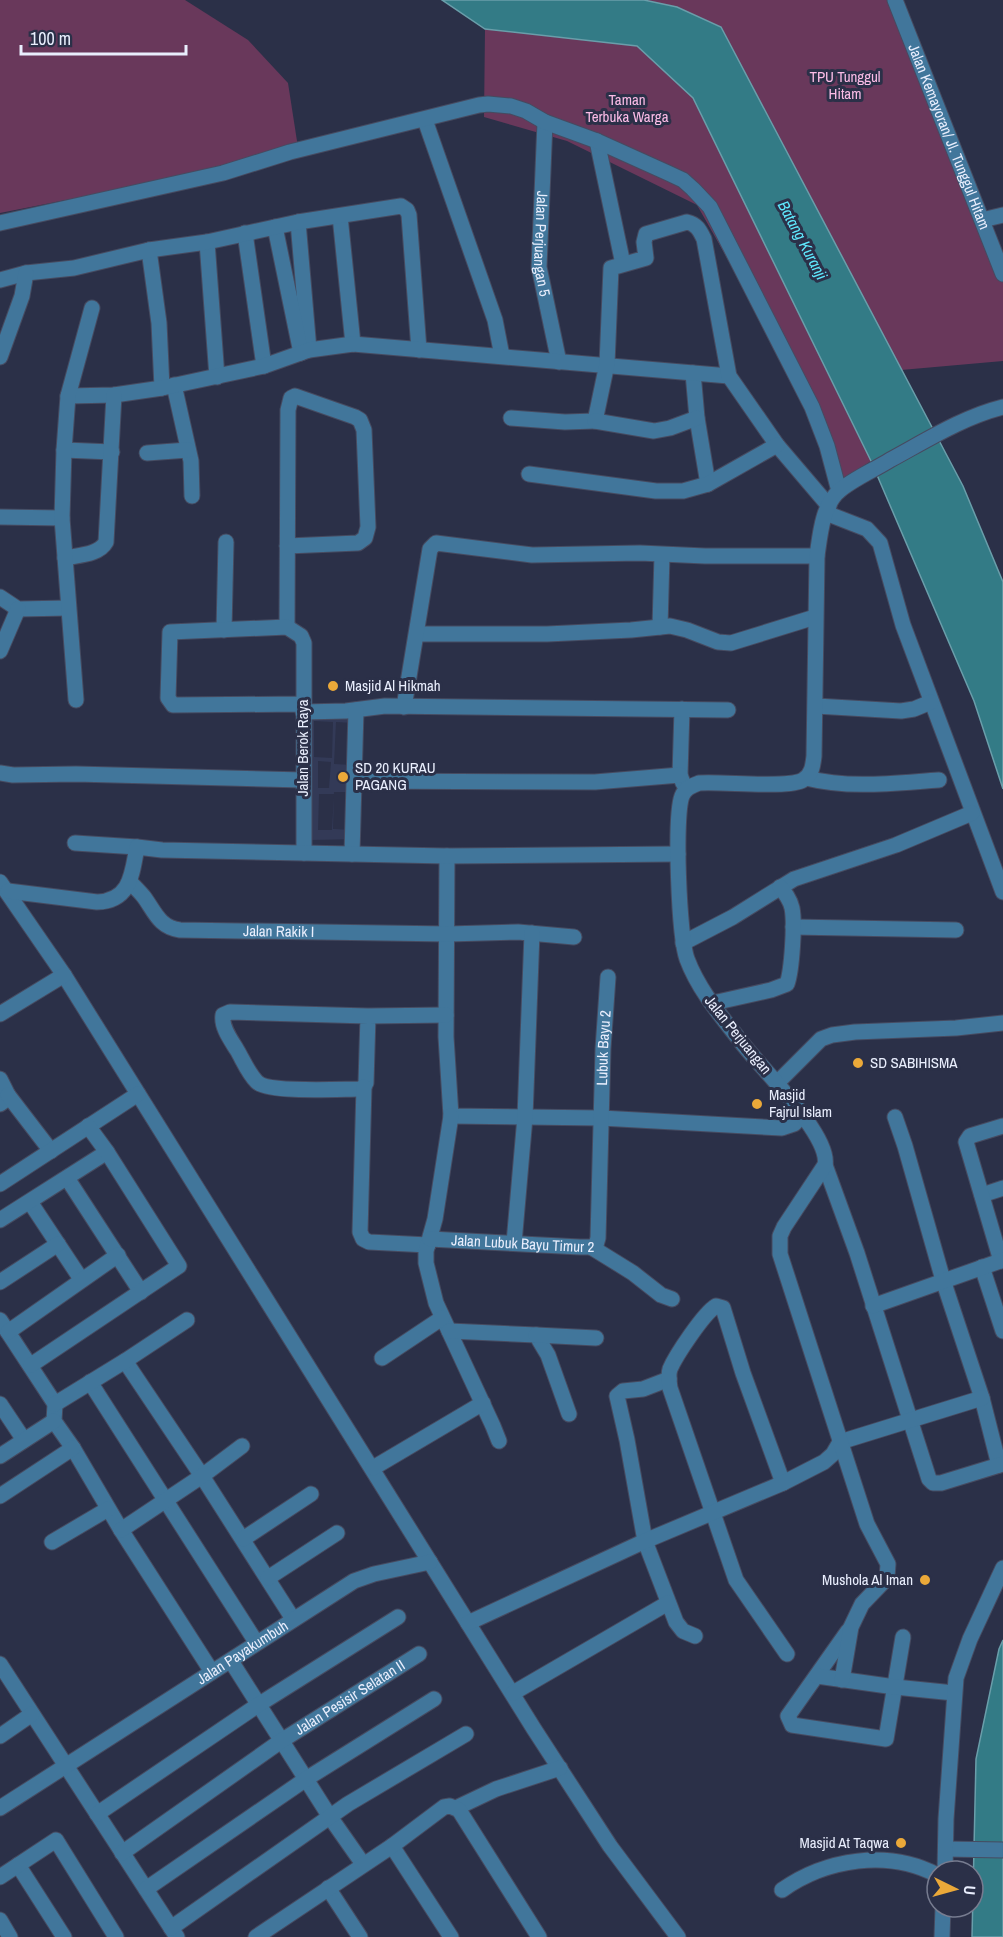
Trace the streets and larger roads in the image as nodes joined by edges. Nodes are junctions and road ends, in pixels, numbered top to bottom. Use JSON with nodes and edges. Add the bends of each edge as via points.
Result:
{"nodes":[{"id":1,"x":895,"y":0,"type":"edge"},
{"id":2,"x":425,"y":120,"type":"junction"},
{"id":3,"x":545,"y":122,"type":"junction"},
{"id":4,"x":597,"y":141,"type":"junction"},
{"id":5,"x":1003,"y":215,"type":"edge"},
{"id":6,"x":340,"y":216,"type":"junction"},
{"id":7,"x":982,"y":220,"type":"junction"},
{"id":8,"x":298,"y":222,"type":"junction"},
{"id":9,"x":0,"y":223,"type":"edge"},
{"id":10,"x":275,"y":227,"type":"junction"},
{"id":11,"x":245,"y":233,"type":"junction"},
{"id":12,"x":207,"y":242,"type":"junction"},
{"id":13,"x":148,"y":249,"type":"junction"},
{"id":14,"x":623,"y":264,"type":"junction"},
{"id":15,"x":26,"y":273,"type":"junction"},
{"id":16,"x":1003,"y":274,"type":"edge"},
{"id":17,"x":0,"y":280,"type":"edge"},
{"id":18,"x":92,"y":308,"type":"dead end"},
{"id":19,"x":353,"y":344,"type":"junction"},
{"id":20,"x":419,"y":350,"type":"junction"},
{"id":21,"x":305,"y":351,"type":"junction"},
{"id":22,"x":502,"y":356,"type":"junction"},
{"id":23,"x":0,"y":357,"type":"edge"},
{"id":24,"x":559,"y":362,"type":"junction"},
{"id":25,"x":607,"y":364,"type":"junction"},
{"id":26,"x":264,"y":366,"type":"junction"},
{"id":27,"x":693,"y":373,"type":"junction"},
{"id":28,"x":729,"y":375,"type":"junction"},
{"id":29,"x":217,"y":377,"type":"junction"},
{"id":30,"x":168,"y":386,"type":"junction"},
{"id":31,"x":114,"y":395,"type":"junction"},
{"id":32,"x":68,"y":396,"type":"junction"},
{"id":33,"x":1003,"y":406,"type":"edge"},
{"id":34,"x":511,"y":418,"type":"dead end"},
{"id":35,"x":697,"y":418,"type":"junction"},
{"id":36,"x":595,"y":421,"type":"junction"},
{"id":37,"x":777,"y":446,"type":"junction"},
{"id":38,"x":64,"y":450,"type":"junction"},
{"id":39,"x":188,"y":450,"type":"junction"},
{"id":40,"x":112,"y":452,"type":"junction"},
{"id":41,"x":147,"y":453,"type":"dead end"},
{"id":42,"x":529,"y":474,"type":"dead end"},
{"id":43,"x":708,"y":484,"type":"junction"},
{"id":44,"x":839,"y":491,"type":"junction"},
{"id":45,"x":192,"y":496,"type":"dead end"},
{"id":46,"x":828,"y":509,"type":"junction"},
{"id":47,"x":0,"y":517,"type":"edge"},
{"id":48,"x":62,"y":518,"type":"junction"},
{"id":49,"x":226,"y":542,"type":"dead end"},
{"id":50,"x":287,"y":546,"type":"junction"},
{"id":51,"x":662,"y":555,"type":"junction"},
{"id":52,"x":817,"y":556,"type":"junction"},
{"id":53,"x":65,"y":558,"type":"junction"},
{"id":54,"x":0,"y":597,"type":"edge"},
{"id":55,"x":68,"y":608,"type":"junction"},
{"id":56,"x":18,"y":609,"type":"junction"},
{"id":57,"x":815,"y":617,"type":"junction"},
{"id":58,"x":287,"y":627,"type":"junction"},
{"id":59,"x":660,"y":627,"type":"junction"},
{"id":60,"x":224,"y":630,"type":"junction"},
{"id":61,"x":417,"y":634,"type":"junction"},
{"id":62,"x":0,"y":651,"type":"edge"},
{"id":63,"x":76,"y":700,"type":"dead end"},
{"id":64,"x":931,"y":702,"type":"junction"},
{"id":65,"x":816,"y":706,"type":"junction"},
{"id":66,"x":404,"y":707,"type":"junction"},
{"id":67,"x":303,"y":708,"type":"junction"},
{"id":68,"x":682,"y":709,"type":"junction"},
{"id":69,"x":356,"y":710,"type":"junction"},
{"id":70,"x":728,"y":710,"type":"dead end"},
{"id":71,"x":0,"y":773,"type":"edge"},
{"id":72,"x":807,"y":778,"type":"junction"},
{"id":73,"x":303,"y":780,"type":"junction"},
{"id":74,"x":939,"y":780,"type":"dead end"},
{"id":75,"x":355,"y":781,"type":"junction"},
{"id":76,"x":683,"y":782,"type":"junction"},
{"id":77,"x":972,"y":813,"type":"junction"},
{"id":78,"x":75,"y":843,"type":"dead end"},
{"id":79,"x":137,"y":848,"type":"junction"},
{"id":80,"x":304,"y":853,"type":"junction"},
{"id":81,"x":352,"y":854,"type":"junction"},
{"id":82,"x":678,"y":854,"type":"junction"},
{"id":83,"x":447,"y":856,"type":"junction"},
{"id":84,"x":130,"y":882,"type":"junction"},
{"id":85,"x":4,"y":887,"type":"edge"},
{"id":86,"x":780,"y":887,"type":"junction"},
{"id":87,"x":1003,"y":892,"type":"edge"},
{"id":88,"x":793,"y":927,"type":"junction"},
{"id":89,"x":956,"y":930,"type":"dead end"},
{"id":90,"x":532,"y":933,"type":"junction"},
{"id":91,"x":448,"y":934,"type":"junction"},
{"id":92,"x":574,"y":937,"type":"dead end"},
{"id":93,"x":683,"y":943,"type":"junction"},
{"id":94,"x":64,"y":975,"type":"junction"},
{"id":95,"x":608,"y":977,"type":"dead end"},
{"id":96,"x":713,"y":1004,"type":"junction"},
{"id":97,"x":0,"y":1014,"type":"edge"},
{"id":98,"x":446,"y":1015,"type":"junction"},
{"id":99,"x":368,"y":1016,"type":"junction"},
{"id":100,"x":1003,"y":1023,"type":"edge"},
{"id":101,"x":0,"y":1079,"type":"edge"},
{"id":102,"x":777,"y":1083,"type":"junction"},
{"id":103,"x":364,"y":1087,"type":"junction"},
{"id":104,"x":138,"y":1094,"type":"junction"},
{"id":105,"x":4,"y":1099,"type":"edge"},
{"id":106,"x":451,"y":1116,"type":"junction"},
{"id":107,"x":802,"y":1116,"type":"junction"},
{"id":108,"x":895,"y":1117,"type":"dead end"},
{"id":109,"x":525,"y":1118,"type":"junction"},
{"id":110,"x":601,"y":1118,"type":"junction"},
{"id":111,"x":88,"y":1126,"type":"junction"},
{"id":112,"x":1003,"y":1126,"type":"edge"},
{"id":113,"x":51,"y":1151,"type":"junction"},
{"id":114,"x":107,"y":1152,"type":"junction"},
{"id":115,"x":825,"y":1165,"type":"junction"},
{"id":116,"x":67,"y":1178,"type":"junction"},
{"id":117,"x":0,"y":1184,"type":"edge"},
{"id":118,"x":1003,"y":1188,"type":"edge"},
{"id":119,"x":982,"y":1195,"type":"junction"},
{"id":120,"x":30,"y":1202,"type":"junction"},
{"id":121,"x":0,"y":1220,"type":"edge"},
{"id":122,"x":429,"y":1242,"type":"junction"},
{"id":123,"x":514,"y":1243,"type":"junction"},
{"id":124,"x":58,"y":1244,"type":"junction"},
{"id":125,"x":591,"y":1247,"type":"junction"},
{"id":126,"x":118,"y":1255,"type":"junction"},
{"id":127,"x":1002,"y":1260,"type":"edge"},
{"id":128,"x":982,"y":1268,"type":"junction"},
{"id":129,"x":81,"y":1279,"type":"junction"},
{"id":130,"x":943,"y":1280,"type":"junction"},
{"id":131,"x":0,"y":1282,"type":"edge"},
{"id":132,"x":141,"y":1292,"type":"junction"},
{"id":133,"x":672,"y":1299,"type":"dead end"},
{"id":134,"x":873,"y":1306,"type":"junction"},
{"id":135,"x":187,"y":1320,"type":"dead end"},
{"id":136,"x":446,"y":1325,"type":"junction"},
{"id":137,"x":4,"y":1326,"type":"edge"},
{"id":138,"x":1003,"y":1330,"type":"edge"},
{"id":139,"x":536,"y":1335,"type":"junction"},
{"id":140,"x":596,"y":1338,"type":"dead end"},
{"id":141,"x":382,"y":1358,"type":"dead end"},
{"id":142,"x":125,"y":1361,"type":"junction"},
{"id":143,"x":31,"y":1365,"type":"junction"},
{"id":144,"x":669,"y":1379,"type":"junction"},
{"id":145,"x":90,"y":1382,"type":"junction"},
{"id":146,"x":982,"y":1398,"type":"junction"},
{"id":147,"x":0,"y":1404,"type":"edge"},
{"id":148,"x":55,"y":1404,"type":"junction"},
{"id":149,"x":483,"y":1404,"type":"junction"},
{"id":150,"x":569,"y":1414,"type":"dead end"},
{"id":151,"x":911,"y":1420,"type":"junction"},
{"id":152,"x":54,"y":1421,"type":"junction"},
{"id":153,"x":24,"y":1440,"type":"junction"},
{"id":154,"x":499,"y":1441,"type":"dead end"},
{"id":155,"x":840,"y":1442,"type":"junction"},
{"id":156,"x":242,"y":1446,"type":"dead end"},
{"id":157,"x":73,"y":1448,"type":"junction"},
{"id":158,"x":0,"y":1456,"type":"edge"},
{"id":159,"x":1001,"y":1465,"type":"edge"},
{"id":160,"x":373,"y":1468,"type":"junction"},
{"id":161,"x":202,"y":1476,"type":"junction"},
{"id":162,"x":783,"y":1483,"type":"junction"},
{"id":163,"x":310,"y":1494,"type":"dead end"},
{"id":164,"x":0,"y":1496,"type":"edge"},
{"id":165,"x":166,"y":1501,"type":"junction"},
{"id":166,"x":108,"y":1509,"type":"junction"},
{"id":167,"x":714,"y":1513,"type":"junction"},
{"id":168,"x":121,"y":1530,"type":"junction"},
{"id":169,"x":337,"y":1533,"type":"dead end"},
{"id":170,"x":243,"y":1539,"type":"junction"},
{"id":171,"x":52,"y":1542,"type":"dead end"},
{"id":172,"x":645,"y":1542,"type":"junction"},
{"id":173,"x":430,"y":1562,"type":"junction"},
{"id":174,"x":1003,"y":1568,"type":"edge"},
{"id":175,"x":268,"y":1578,"type":"junction"},
{"id":176,"x":669,"y":1603,"type":"junction"},
{"id":177,"x":399,"y":1617,"type":"dead end"},
{"id":178,"x":293,"y":1619,"type":"junction"},
{"id":179,"x":468,"y":1623,"type":"junction"},
{"id":180,"x":851,"y":1627,"type":"junction"},
{"id":181,"x":695,"y":1636,"type":"dead end"},
{"id":182,"x":903,"y":1637,"type":"dead end"},
{"id":183,"x":256,"y":1642,"type":"junction"},
{"id":184,"x":419,"y":1654,"type":"dead end"},
{"id":185,"x":787,"y":1654,"type":"dead end"},
{"id":186,"x":231,"y":1661,"type":"junction"},
{"id":187,"x":0,"y":1664,"type":"edge"},
{"id":188,"x":212,"y":1672,"type":"junction"},
{"id":189,"x":817,"y":1676,"type":"junction"},
{"id":190,"x":842,"y":1680,"type":"junction"},
{"id":191,"x":895,"y":1687,"type":"junction"},
{"id":192,"x":513,"y":1693,"type":"junction"},
{"id":193,"x":954,"y":1694,"type":"junction"},
{"id":194,"x":434,"y":1699,"type":"dead end"},
{"id":195,"x":258,"y":1705,"type":"junction"},
{"id":196,"x":32,"y":1714,"type":"junction"},
{"id":197,"x":466,"y":1734,"type":"dead end"},
{"id":198,"x":0,"y":1736,"type":"edge"},
{"id":199,"x":281,"y":1741,"type":"junction"},
{"id":200,"x":65,"y":1766,"type":"junction"},
{"id":201,"x":560,"y":1768,"type":"junction"},
{"id":202,"x":306,"y":1779,"type":"junction"},
{"id":203,"x":0,"y":1808,"type":"edge"},
{"id":204,"x":456,"y":1808,"type":"junction"},
{"id":205,"x":97,"y":1814,"type":"junction"},
{"id":206,"x":330,"y":1817,"type":"junction"},
{"id":207,"x":392,"y":1846,"type":"junction"},
{"id":208,"x":952,"y":1850,"type":"junction"},
{"id":209,"x":1003,"y":1850,"type":"edge"},
{"id":210,"x":123,"y":1853,"type":"junction"},
{"id":211,"x":949,"y":1859,"type":"edge"},
{"id":212,"x":363,"y":1864,"type":"junction"},
{"id":213,"x":18,"y":1865,"type":"junction"},
{"id":214,"x":925,"y":1871,"type":"edge"},
{"id":215,"x":0,"y":1877,"type":"edge"},
{"id":216,"x":328,"y":1888,"type":"junction"},
{"id":217,"x":146,"y":1889,"type":"junction"},
{"id":218,"x":782,"y":1890,"type":"dead end"},
{"id":219,"x":943,"y":1919,"type":"edge"},
{"id":220,"x":0,"y":1920,"type":"edge"},
{"id":221,"x":174,"y":1932,"type":"edge"},
{"id":222,"x":272,"y":1932,"type":"edge"},
{"id":223,"x":10,"y":1937,"type":"edge"},
{"id":224,"x":64,"y":1937,"type":"edge"},
{"id":225,"x":116,"y":1937,"type":"edge"},
{"id":226,"x":256,"y":1937,"type":"edge"},
{"id":227,"x":360,"y":1937,"type":"edge"},
{"id":228,"x":451,"y":1937,"type":"edge"},
{"id":229,"x":539,"y":1937,"type":"edge"},
{"id":230,"x":678,"y":1937,"type":"edge"},
{"id":231,"x":942,"y":1937,"type":"edge"}],
"edges":[{"from":1,"to":7,"type":"street","name":"Jalan Kemayoran/ Jl. Tunggul Hitam"},
{"from":2,"to":3,"type":"street","via":[[488,104],[512,106]]},
{"from":2,"to":9,"type":"street","via":[[290,152],[223,173]]},
{"from":2,"to":22,"type":"street","via":[[492,310]]},
{"from":3,"to":4,"type":"street"},
{"from":3,"to":24,"type":"street","name":"Jalan Perjuangan 5","via":[[539,267]]},
{"from":4,"to":14,"type":"street"},
{"from":4,"to":44,"type":"street","via":[[683,180],[710,207],[812,407]]},
{"from":5,"to":7,"type":"street"},
{"from":6,"to":8,"type":"street"},
{"from":6,"to":19,"type":"street"},
{"from":6,"to":20,"type":"street","via":[[396,206],[407,210]]},
{"from":7,"to":16,"type":"street","name":"Jalan Kemayoran/ Jl. Tunggul Hitam"},
{"from":8,"to":10,"type":"street"},
{"from":8,"to":21,"type":"street"},
{"from":10,"to":11,"type":"street"},
{"from":10,"to":21,"type":"street"},
{"from":11,"to":12,"type":"street"},
{"from":11,"to":26,"type":"street"},
{"from":12,"to":13,"type":"street"},
{"from":12,"to":29,"type":"street"},
{"from":13,"to":15,"type":"street","via":[[74,268]]},
{"from":13,"to":30,"type":"street"},
{"from":14,"to":25,"type":"street","via":[[611,269]]},
{"from":14,"to":28,"type":"street","via":[[646,258],[646,234],[687,222],[696,226],[704,238]]},
{"from":15,"to":17,"type":"street"},
{"from":15,"to":23,"type":"street"},
{"from":18,"to":32,"type":"street"},
{"from":19,"to":20,"type":"street"},
{"from":19,"to":21,"type":"street"},
{"from":20,"to":22,"type":"street"},
{"from":21,"to":26,"type":"street"},
{"from":22,"to":24,"type":"street"},
{"from":24,"to":25,"type":"street"},
{"from":25,"to":27,"type":"street"},
{"from":25,"to":36,"type":"street"},
{"from":26,"to":29,"type":"street"},
{"from":27,"to":28,"type":"street"},
{"from":27,"to":35,"type":"street"},
{"from":28,"to":37,"type":"street"},
{"from":29,"to":30,"type":"street"},
{"from":30,"to":31,"type":"street"},
{"from":30,"to":39,"type":"street"},
{"from":31,"to":32,"type":"street"},
{"from":31,"to":40,"type":"street"},
{"from":32,"to":38,"type":"street"},
{"from":33,"to":44,"type":"street","via":[[953,425]]},
{"from":34,"to":36,"type":"street"},
{"from":35,"to":36,"type":"street","via":[[654,431]]},
{"from":35,"to":43,"type":"street"},
{"from":37,"to":43,"type":"street"},
{"from":37,"to":46,"type":"street"},
{"from":38,"to":40,"type":"street"},
{"from":38,"to":48,"type":"street"},
{"from":39,"to":41,"type":"street"},
{"from":39,"to":45,"type":"street"},
{"from":40,"to":53,"type":"street","via":[[106,542],[96,551]]},
{"from":42,"to":43,"type":"street","via":[[656,491],[683,491]]},
{"from":44,"to":46,"type":"street"},
{"from":46,"to":52,"type":"street"},
{"from":46,"to":64,"type":"street","via":[[867,529],[880,543],[903,626]]},
{"from":47,"to":48,"type":"street"},
{"from":48,"to":53,"type":"street"},
{"from":49,"to":60,"type":"street"},
{"from":50,"to":50,"type":"street","via":[[288,410],[295,396],[360,420],[364,430],[368,527],[365,538],[358,543]]},
{"from":50,"to":58,"type":"street"},
{"from":51,"to":52,"type":"street"},
{"from":51,"to":59,"type":"street"},
{"from":51,"to":61,"type":"street","via":[[532,555],[436,543],[430,549]]},
{"from":52,"to":57,"type":"street"},
{"from":53,"to":55,"type":"street"},
{"from":54,"to":56,"type":"street"},
{"from":55,"to":56,"type":"street"},
{"from":55,"to":63,"type":"street"},
{"from":56,"to":62,"type":"street"},
{"from":57,"to":59,"type":"street","via":[[736,643],[718,642],[679,627]]},
{"from":57,"to":65,"type":"street"},
{"from":58,"to":60,"type":"street"},
{"from":58,"to":67,"type":"street","name":"Jalan Berok Raya","via":[[301,636],[304,643]]},
{"from":59,"to":61,"type":"street","via":[[547,634]]},
{"from":60,"to":67,"type":"street","via":[[170,632],[171,704]]},
{"from":61,"to":66,"type":"street"},
{"from":64,"to":65,"type":"street","via":[[901,711]]},
{"from":64,"to":77,"type":"street"},
{"from":65,"to":72,"type":"street","via":[[813,765]]},
{"from":66,"to":68,"type":"street"},
{"from":66,"to":69,"type":"street"},
{"from":67,"to":69,"type":"street"},
{"from":67,"to":73,"type":"street","name":"Jalan Berok Raya"},
{"from":68,"to":70,"type":"street"},
{"from":68,"to":76,"type":"street","name":"Jalan Perjuangan"},
{"from":69,"to":75,"type":"street"},
{"from":71,"to":73,"type":"street"},
{"from":72,"to":74,"type":"street","via":[[853,784]]},
{"from":72,"to":76,"type":"street","via":[[790,784]]},
{"from":73,"to":80,"type":"street","name":"Jalan Berok Raya"},
{"from":75,"to":76,"type":"street"},
{"from":75,"to":81,"type":"street"},
{"from":76,"to":82,"type":"street","name":"Jalan Perjuangan"},
{"from":77,"to":86,"type":"street","via":[[896,845],[805,874]]},
{"from":77,"to":87,"type":"street"},
{"from":78,"to":79,"type":"street"},
{"from":79,"to":80,"type":"street"},
{"from":79,"to":84,"type":"street"},
{"from":80,"to":81,"type":"street"},
{"from":81,"to":83,"type":"street"},
{"from":82,"to":83,"type":"street"},
{"from":82,"to":93,"type":"street","name":"Jalan Perjuangan"},
{"from":83,"to":91,"type":"street"},
{"from":84,"to":85,"type":"street","via":[[105,902]]},
{"from":84,"to":91,"type":"street","name":"Jalan Rakik I","via":[[161,922],[180,930]]},
{"from":85,"to":94,"type":"street"},
{"from":86,"to":88,"type":"street","via":[[790,902]]},
{"from":86,"to":93,"type":"street"},
{"from":88,"to":89,"type":"street"},
{"from":88,"to":96,"type":"street","via":[[787,984]]},
{"from":90,"to":91,"type":"street","name":"Jalan Rakik I"},
{"from":90,"to":92,"type":"street"},
{"from":90,"to":109,"type":"street"},
{"from":91,"to":98,"type":"street"},
{"from":93,"to":96,"type":"street","name":"Jalan Perjuangan","via":[[693,972]]},
{"from":94,"to":97,"type":"street"},
{"from":94,"to":104,"type":"street"},
{"from":95,"to":110,"type":"street","name":"Lubuk Bayu 2"},
{"from":96,"to":102,"type":"street","name":"Jalan Perjuangan"},
{"from":98,"to":99,"type":"street"},
{"from":98,"to":106,"type":"street"},
{"from":99,"to":103,"type":"street","name":"Jalan Lubuk Bayu Timur 2"},
{"from":99,"to":103,"type":"street","via":[[230,1012],[222,1020],[260,1084],[276,1089]]},
{"from":100,"to":102,"type":"street","via":[[832,1035],[821,1039]]},
{"from":101,"to":105,"type":"street"},
{"from":102,"to":107,"type":"street","name":"Jalan Perjuangan"},
{"from":103,"to":122,"type":"street","name":"Jalan Lubuk Bayu Timur 2","via":[[360,1232],[369,1242]]},
{"from":104,"to":111,"type":"street"},
{"from":104,"to":160,"type":"street"},
{"from":105,"to":113,"type":"street"},
{"from":106,"to":109,"type":"street"},
{"from":106,"to":122,"type":"street"},
{"from":107,"to":110,"type":"street","via":[[782,1128]]},
{"from":107,"to":115,"type":"street","name":"Jalan Perjuangan","via":[[819,1138]]},
{"from":108,"to":130,"type":"street"},
{"from":109,"to":110,"type":"street"},
{"from":109,"to":123,"type":"street"},
{"from":110,"to":125,"type":"street","name":"Jalan Lubuk Bayu Timur 2","via":[[597,1238],[596,1245]]},
{"from":111,"to":113,"type":"street"},
{"from":111,"to":114,"type":"street"},
{"from":112,"to":119,"type":"street","via":[[966,1140]]},
{"from":113,"to":117,"type":"street"},
{"from":114,"to":116,"type":"street"},
{"from":114,"to":132,"type":"street","via":[[179,1264]]},
{"from":115,"to":134,"type":"street","name":"Jalan Perjuangan"},
{"from":115,"to":155,"type":"street","via":[[784,1227],[779,1247]]},
{"from":116,"to":120,"type":"street"},
{"from":116,"to":126,"type":"street"},
{"from":118,"to":119,"type":"street"},
{"from":119,"to":127,"type":"street"},
{"from":120,"to":121,"type":"street"},
{"from":120,"to":124,"type":"street"},
{"from":122,"to":123,"type":"street","name":"Jalan Lubuk Bayu Timur 2"},
{"from":122,"to":136,"type":"street","via":[[426,1263]]},
{"from":123,"to":125,"type":"street","name":"Jalan Lubuk Bayu Timur 2"},
{"from":124,"to":129,"type":"street"},
{"from":124,"to":131,"type":"street"},
{"from":125,"to":133,"type":"street"},
{"from":126,"to":129,"type":"street"},
{"from":126,"to":132,"type":"street"},
{"from":127,"to":128,"type":"street"},
{"from":128,"to":130,"type":"street"},
{"from":128,"to":138,"type":"street"},
{"from":129,"to":137,"type":"street"},
{"from":130,"to":134,"type":"street"},
{"from":130,"to":146,"type":"street"},
{"from":132,"to":143,"type":"street"},
{"from":134,"to":151,"type":"street","name":"Jalan Perjuangan"},
{"from":135,"to":142,"type":"street"},
{"from":136,"to":139,"type":"street"},
{"from":136,"to":141,"type":"street"},
{"from":136,"to":149,"type":"street"},
{"from":137,"to":143,"type":"street"},
{"from":139,"to":140,"type":"street"},
{"from":139,"to":150,"type":"street","via":[[548,1355]]},
{"from":142,"to":145,"type":"street"},
{"from":142,"to":161,"type":"street"},
{"from":143,"to":148,"type":"street"},
{"from":144,"to":162,"type":"street","via":[[672,1366],[699,1323],[712,1309],[722,1307]]},
{"from":144,"to":167,"type":"street"},
{"from":144,"to":172,"type":"street","via":[[617,1396]]},
{"from":145,"to":148,"type":"street"},
{"from":145,"to":165,"type":"street"},
{"from":146,"to":151,"type":"street"},
{"from":146,"to":159,"type":"street"},
{"from":147,"to":153,"type":"street"},
{"from":148,"to":152,"type":"street"},
{"from":149,"to":154,"type":"street"},
{"from":149,"to":160,"type":"street"},
{"from":151,"to":155,"type":"street"},
{"from":151,"to":159,"type":"street","name":"Jalan Perjuangan","via":[[932,1483]]},
{"from":152,"to":153,"type":"street"},
{"from":152,"to":157,"type":"street"},
{"from":153,"to":158,"type":"street"},
{"from":155,"to":162,"type":"street","via":[[824,1462]]},
{"from":155,"to":180,"type":"street","via":[[867,1524],[888,1564],[887,1578],[862,1604]]},
{"from":156,"to":161,"type":"street"},
{"from":157,"to":164,"type":"street"},
{"from":157,"to":166,"type":"street"},
{"from":160,"to":173,"type":"street"},
{"from":161,"to":165,"type":"street"},
{"from":161,"to":170,"type":"street"},
{"from":162,"to":167,"type":"street"},
{"from":163,"to":170,"type":"street"},
{"from":165,"to":168,"type":"street"},
{"from":165,"to":183,"type":"street"},
{"from":166,"to":168,"type":"street"},
{"from":166,"to":171,"type":"street"},
{"from":167,"to":172,"type":"street"},
{"from":167,"to":185,"type":"street","via":[[736,1580]]},
{"from":168,"to":188,"type":"street"},
{"from":169,"to":175,"type":"street"},
{"from":170,"to":175,"type":"street"},
{"from":172,"to":176,"type":"street"},
{"from":172,"to":179,"type":"street"},
{"from":173,"to":178,"type":"street","name":"Jalan Payakumbuh","via":[[361,1578]]},
{"from":173,"to":179,"type":"street"},
{"from":174,"to":193,"type":"street","via":[[964,1652]]},
{"from":175,"to":178,"type":"street"},
{"from":176,"to":181,"type":"street","via":[[681,1629]]},
{"from":176,"to":192,"type":"street"},
{"from":177,"to":195,"type":"street"},
{"from":178,"to":183,"type":"street","name":"Jalan Payakumbuh"},
{"from":179,"to":192,"type":"street"},
{"from":180,"to":189,"type":"street"},
{"from":180,"to":190,"type":"street"},
{"from":182,"to":191,"type":"street"},
{"from":183,"to":186,"type":"street","name":"Jalan Payakumbuh"},
{"from":184,"to":199,"type":"street","name":"Jalan Pesisir Selatan II"},
{"from":186,"to":188,"type":"street","name":"Jalan Payakumbuh"},
{"from":186,"to":195,"type":"street"},
{"from":187,"to":196,"type":"street"},
{"from":188,"to":200,"type":"street","name":"Jalan Payakumbuh"},
{"from":189,"to":190,"type":"street"},
{"from":189,"to":191,"type":"street","via":[[788,1716],[792,1725],[886,1739]]},
{"from":190,"to":191,"type":"street"},
{"from":191,"to":193,"type":"street"},
{"from":192,"to":201,"type":"street"},
{"from":193,"to":208,"type":"street"},
{"from":194,"to":202,"type":"street"},
{"from":195,"to":199,"type":"street"},
{"from":195,"to":205,"type":"street"},
{"from":196,"to":198,"type":"street"},
{"from":196,"to":200,"type":"street"},
{"from":197,"to":206,"type":"street"},
{"from":199,"to":202,"type":"street"},
{"from":199,"to":210,"type":"street","name":"Jalan Pesisir Selatan II"},
{"from":200,"to":203,"type":"street","name":"Jalan Payakumbuh"},
{"from":200,"to":205,"type":"street"},
{"from":201,"to":204,"type":"street"},
{"from":201,"to":230,"type":"street","via":[[610,1846]]},
{"from":202,"to":206,"type":"street"},
{"from":202,"to":217,"type":"street"},
{"from":204,"to":207,"type":"street","via":[[444,1807]]},
{"from":204,"to":229,"type":"street"},
{"from":205,"to":210,"type":"street"},
{"from":206,"to":212,"type":"street"},
{"from":206,"to":221,"type":"street"},
{"from":207,"to":212,"type":"street"},
{"from":207,"to":228,"type":"street"},
{"from":208,"to":209,"type":"street"},
{"from":208,"to":211,"type":"street"},
{"from":210,"to":217,"type":"street"},
{"from":212,"to":216,"type":"street"},
{"from":213,"to":215,"type":"street"},
{"from":213,"to":224,"type":"street"},
{"from":213,"to":225,"type":"street","via":[[56,1840]]},
{"from":214,"to":218,"type":"street","via":[[899,1861],[872,1859],[822,1870]]},
{"from":216,"to":222,"type":"street"},
{"from":216,"to":227,"type":"street"},
{"from":217,"to":221,"type":"street"},
{"from":219,"to":231,"type":"street"},
{"from":220,"to":223,"type":"street"},
{"from":222,"to":226,"type":"street"}]}
